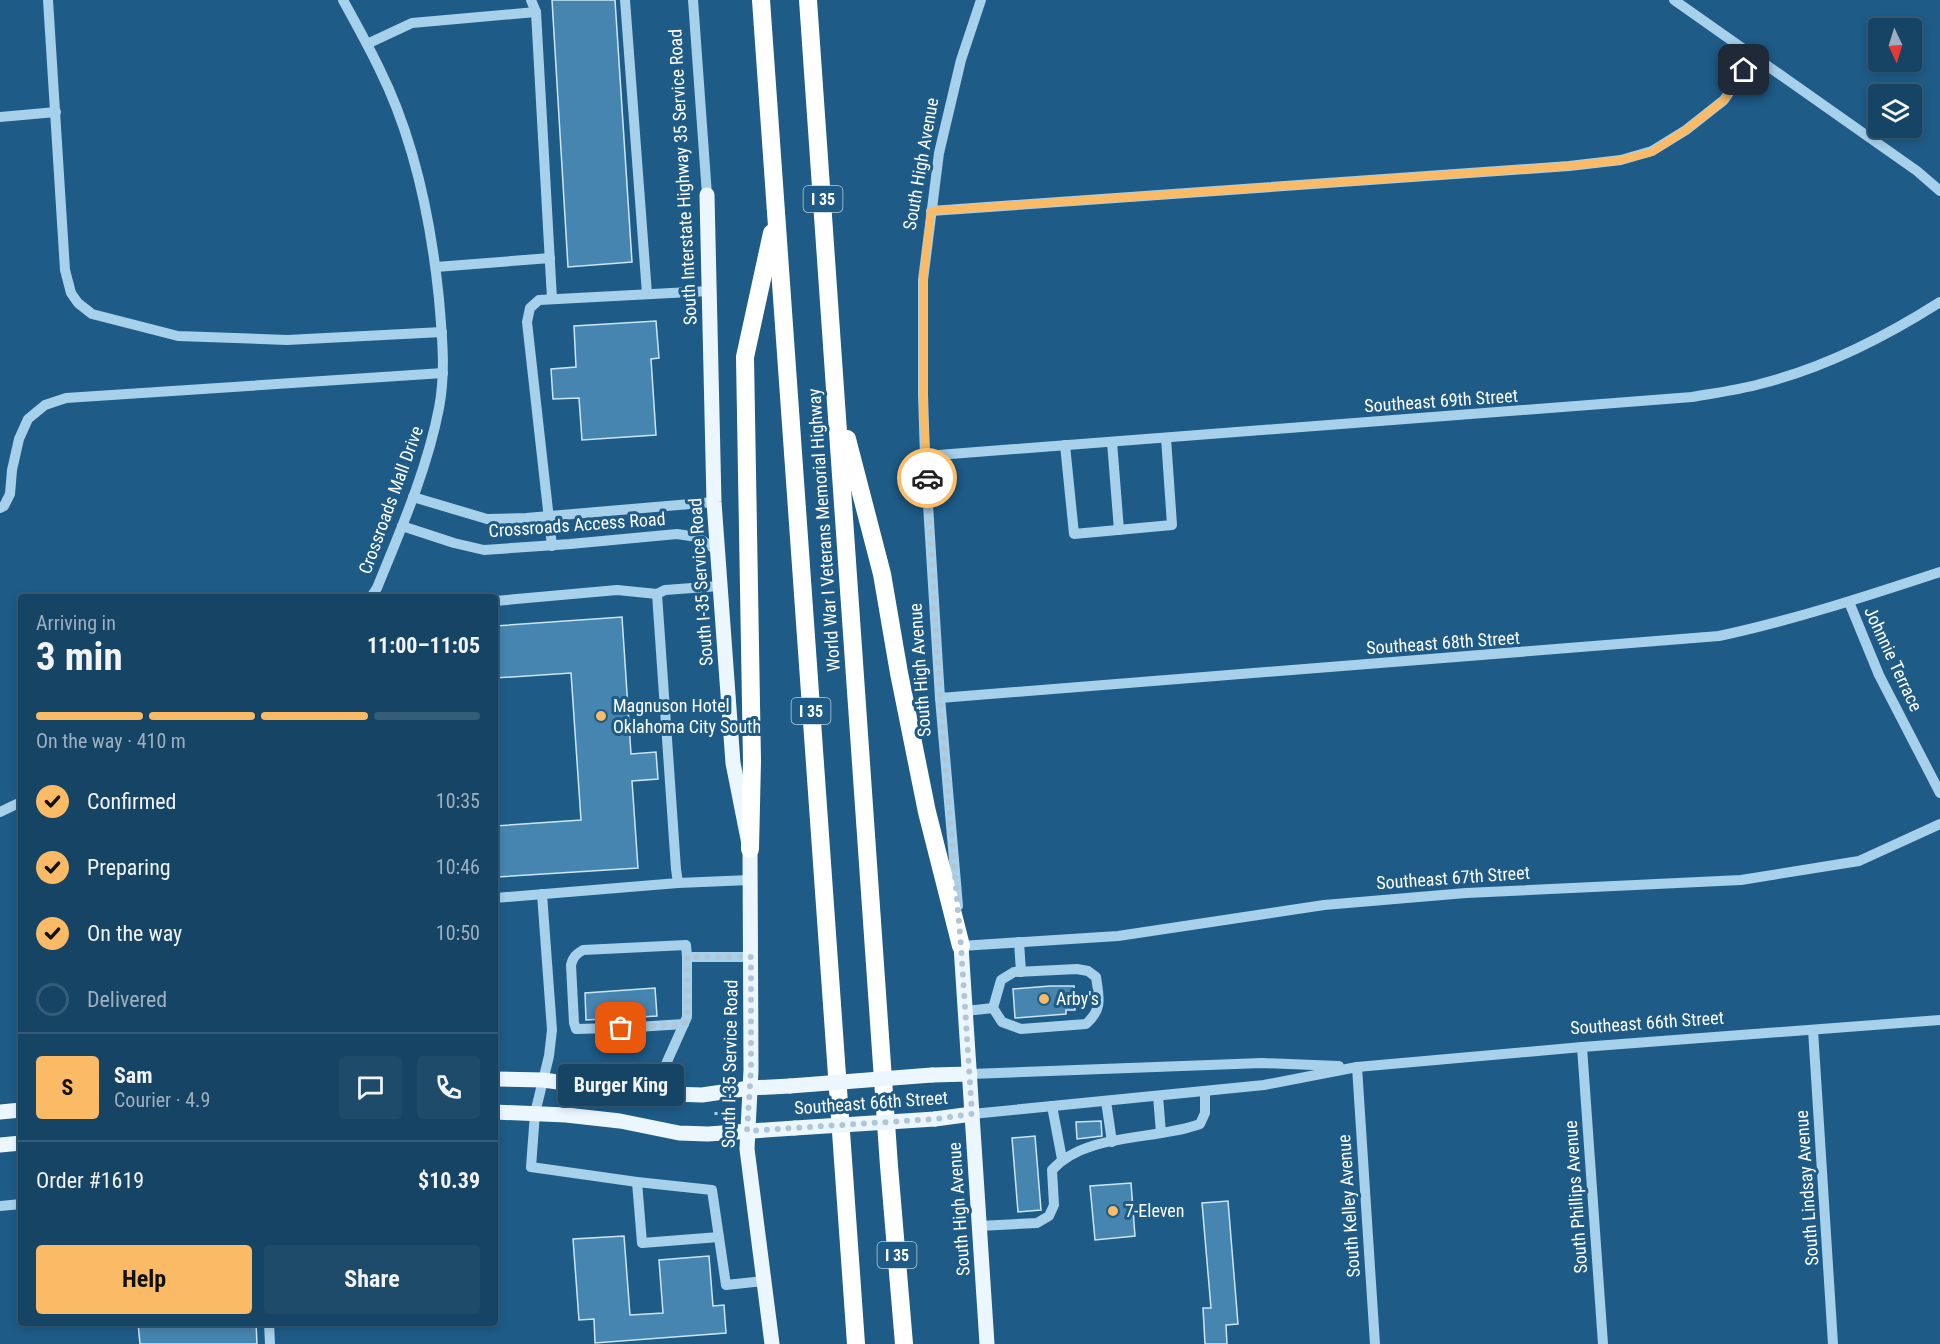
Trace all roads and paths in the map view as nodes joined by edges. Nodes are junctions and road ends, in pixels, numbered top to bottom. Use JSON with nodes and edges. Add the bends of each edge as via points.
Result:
{"nodes":[{"id":1,"x":48,"y":0,"type":"edge"},
{"id":2,"x":343,"y":0,"type":"edge"},
{"id":3,"x":531,"y":0,"type":"edge"},
{"id":4,"x":625,"y":0,"type":"edge"},
{"id":5,"x":693,"y":0,"type":"edge"},
{"id":6,"x":761,"y":0,"type":"edge"},
{"id":7,"x":808,"y":0,"type":"edge"},
{"id":8,"x":981,"y":0,"type":"edge"},
{"id":9,"x":1674,"y":0,"type":"edge"},
{"id":10,"x":536,"y":12,"type":"junction"},
{"id":11,"x":367,"y":44,"type":"junction"},
{"id":12,"x":1754,"y":55,"type":"junction"},
{"id":13,"x":56,"y":112,"type":"junction"},
{"id":14,"x":0,"y":117,"type":"edge"},
{"id":15,"x":1940,"y":191,"type":"edge"},
{"id":16,"x":707,"y":195,"type":"joint"},
{"id":17,"x":777,"y":211,"type":"junction"},
{"id":18,"x":931,"y":211,"type":"junction"},
{"id":19,"x":550,"y":258,"type":"junction"},
{"id":20,"x":436,"y":267,"type":"junction"},
{"id":21,"x":709,"y":291,"type":"junction"},
{"id":22,"x":647,"y":294,"type":"junction"},
{"id":23,"x":552,"y":300,"type":"junction"},
{"id":24,"x":1940,"y":302,"type":"edge"},
{"id":25,"x":442,"y":332,"type":"junction"},
{"id":26,"x":711,"y":353,"type":"joint"},
{"id":27,"x":443,"y":373,"type":"junction"},
{"id":28,"x":837,"y":397,"type":"junction"},
{"id":29,"x":1166,"y":438,"type":"junction"},
{"id":30,"x":1112,"y":442,"type":"junction"},
{"id":31,"x":1065,"y":446,"type":"junction"},
{"id":32,"x":926,"y":456,"type":"junction"},
{"id":33,"x":413,"y":497,"type":"junction"},
{"id":34,"x":714,"y":502,"type":"junction"},
{"id":35,"x":0,"y":508,"type":"edge"},
{"id":36,"x":550,"y":516,"type":"junction"},
{"id":37,"x":402,"y":526,"type":"junction"},
{"id":38,"x":1119,"y":530,"type":"junction"},
{"id":39,"x":552,"y":546,"type":"junction"},
{"id":40,"x":718,"y":551,"type":"junction"},
{"id":41,"x":1940,"y":572,"type":"edge"},
{"id":42,"x":720,"y":586,"type":"junction"},
{"id":43,"x":373,"y":594,"type":"edge"},
{"id":44,"x":657,"y":594,"type":"junction"},
{"id":45,"x":498,"y":601,"type":"edge"},
{"id":46,"x":1849,"y":602,"type":"junction"},
{"id":47,"x":940,"y":698,"type":"junction"},
{"id":48,"x":1940,"y":793,"type":"edge"},
{"id":49,"x":18,"y":803,"type":"edge"},
{"id":50,"x":0,"y":812,"type":"edge"},
{"id":51,"x":1940,"y":824,"type":"edge"},
{"id":52,"x":750,"y":849,"type":"junction"},
{"id":53,"x":750,"y":880,"type":"junction"},
{"id":54,"x":678,"y":883,"type":"junction"},
{"id":55,"x":542,"y":894,"type":"junction"},
{"id":56,"x":498,"y":898,"type":"edge"},
{"id":57,"x":1020,"y":942,"type":"junction"},
{"id":58,"x":961,"y":946,"type":"junction"},
{"id":59,"x":687,"y":957,"type":"junction"},
{"id":60,"x":751,"y":957,"type":"junction"},
{"id":61,"x":1021,"y":972,"type":"junction"},
{"id":62,"x":993,"y":1008,"type":"junction"},
{"id":63,"x":966,"y":1011,"type":"junction"},
{"id":64,"x":1940,"y":1020,"type":"edge"},
{"id":65,"x":684,"y":1024,"type":"junction"},
{"id":66,"x":1814,"y":1030,"type":"junction"},
{"id":67,"x":1582,"y":1047,"type":"junction"},
{"id":68,"x":1357,"y":1067,"type":"junction"},
{"id":69,"x":970,"y":1074,"type":"junction"},
{"id":70,"x":498,"y":1079,"type":"edge"},
{"id":71,"x":543,"y":1080,"type":"junction"},
{"id":72,"x":750,"y":1088,"type":"junction"},
{"id":73,"x":1205,"y":1091,"type":"junction"},
{"id":74,"x":653,"y":1093,"type":"junction"},
{"id":75,"x":1158,"y":1096,"type":"junction"},
{"id":76,"x":1106,"y":1101,"type":"junction"},
{"id":77,"x":1052,"y":1106,"type":"junction"},
{"id":78,"x":716,"y":1109,"type":"dead end"},
{"id":79,"x":18,"y":1110,"type":"edge"},
{"id":80,"x":0,"y":1112,"type":"edge"},
{"id":81,"x":498,"y":1112,"type":"edge"},
{"id":82,"x":535,"y":1113,"type":"junction"},
{"id":83,"x":972,"y":1114,"type":"junction"},
{"id":84,"x":716,"y":1115,"type":"dead end"},
{"id":85,"x":747,"y":1131,"type":"junction"},
{"id":86,"x":1161,"y":1133,"type":"junction"},
{"id":87,"x":1112,"y":1142,"type":"junction"},
{"id":88,"x":18,"y":1143,"type":"edge"},
{"id":89,"x":0,"y":1145,"type":"edge"},
{"id":90,"x":1062,"y":1159,"type":"junction"},
{"id":91,"x":637,"y":1182,"type":"junction"},
{"id":92,"x":18,"y":1204,"type":"edge"},
{"id":93,"x":0,"y":1206,"type":"edge"},
{"id":94,"x":979,"y":1226,"type":"junction"},
{"id":95,"x":719,"y":1237,"type":"junction"},
{"id":96,"x":764,"y":1281,"type":"junction"},
{"id":97,"x":269,"y":1326,"type":"edge"},
{"id":98,"x":270,"y":1344,"type":"edge"},
{"id":99,"x":772,"y":1344,"type":"edge"},
{"id":100,"x":856,"y":1344,"type":"edge"},
{"id":101,"x":904,"y":1344,"type":"edge"},
{"id":102,"x":987,"y":1344,"type":"edge"},
{"id":103,"x":1375,"y":1344,"type":"edge"},
{"id":104,"x":1603,"y":1344,"type":"edge"},
{"id":105,"x":1833,"y":1344,"type":"edge"}],
"edges":[{"from":1,"to":13,"type":"street"},
{"from":2,"to":11,"type":"street","name":"Crossroads Mall Drive"},
{"from":3,"to":10,"type":"street"},
{"from":4,"to":22,"type":"street"},
{"from":5,"to":16,"type":"street","name":"South Interstate Highway 35 Service Road"},
{"from":6,"to":17,"type":"highway","name":"World War I Veterans Memorial Highway","number":"I 35"},
{"from":7,"to":28,"type":"highway","name":"World War I Veterans Memorial Highway","number":"I 35"},
{"from":8,"to":18,"type":"street","name":"South High Avenue","via":[[961,60],[939,153]]},
{"from":9,"to":12,"type":"street"},
{"from":10,"to":11,"type":"street","via":[[412,23]]},
{"from":10,"to":19,"type":"street"},
{"from":11,"to":20,"type":"street","name":"Crossroads Mall Drive","via":[[414,157]]},
{"from":12,"to":15,"type":"street"},
{"from":12,"to":18,"type":"street","via":[[1724,100],[1709,112],[1652,152],[1621,160]]},
{"from":13,"to":14,"type":"street"},
{"from":13,"to":25,"type":"street","via":[[65,270],[68,286],[78,303],[92,314],[178,336],[287,340]]},
{"from":16,"to":21,"type":"main road","name":"South Interstate Highway 35 Service Road"},
{"from":17,"to":52,"type":"highway","via":[[745,357]]},
{"from":17,"to":100,"type":"highway","name":"World War I Veterans Memorial Highway","number":"I 35"},
{"from":18,"to":32,"type":"street","name":"South High Avenue","via":[[923,280]]},
{"from":19,"to":20,"type":"street"},
{"from":19,"to":23,"type":"street"},
{"from":20,"to":25,"type":"street","name":"Crossroads Mall Drive"},
{"from":21,"to":22,"type":"street"},
{"from":21,"to":26,"type":"main road","name":"South Interstate Highway 35 Service Road"},
{"from":22,"to":23,"type":"street"},
{"from":23,"to":36,"type":"street","via":[[538,300],[530,308],[527,322]]},
{"from":24,"to":29,"type":"street","name":"Southeast 69th Street","via":[[1897,329],[1816,366],[1761,384],[1692,397]]},
{"from":25,"to":27,"type":"street","name":"Crossroads Mall Drive"},
{"from":26,"to":34,"type":"main road","name":"South I-35 Service Road"},
{"from":27,"to":33,"type":"street","name":"Crossroads Mall Drive","via":[[432,441]]},
{"from":27,"to":35,"type":"street","via":[[66,398],[45,405],[28,419],[19,439],[10,494]]},
{"from":28,"to":58,"type":"highway","via":[[882,574],[927,812]]},
{"from":28,"to":101,"type":"highway","name":"World War I Veterans Memorial Highway","number":"I 35"},
{"from":29,"to":30,"type":"street","name":"Southeast 69th Street"},
{"from":29,"to":38,"type":"street","via":[[1172,525]]},
{"from":30,"to":31,"type":"street","name":"Southeast 69th Street"},
{"from":30,"to":38,"type":"street"},
{"from":31,"to":32,"type":"street","name":"Southeast 69th Street"},
{"from":31,"to":38,"type":"street","via":[[1074,534]]},
{"from":32,"to":47,"type":"street","name":"South High Avenue"},
{"from":33,"to":36,"type":"street","name":"Crossroads Access Road","via":[[487,519]]},
{"from":33,"to":37,"type":"street","name":"Crossroads Mall Drive"},
{"from":34,"to":36,"type":"street","name":"Crossroads Access Road"},
{"from":34,"to":40,"type":"main road","name":"South I-35 Service Road"},
{"from":36,"to":39,"type":"street"},
{"from":37,"to":39,"type":"street","name":"Crossroads Access Road","via":[[484,550]]},
{"from":37,"to":43,"type":"street","name":"Crossroads Mall Drive"},
{"from":39,"to":40,"type":"street","name":"Crossroads Access Road","via":[[677,534],[697,537]]},
{"from":40,"to":42,"type":"main road","name":"South I-35 Service Road"},
{"from":41,"to":46,"type":"street","name":"Southeast 68th Street"},
{"from":42,"to":44,"type":"street"},
{"from":42,"to":52,"type":"main road","name":"South I-35 Service Road","via":[[734,763]]},
{"from":44,"to":45,"type":"street","via":[[617,590]]},
{"from":44,"to":54,"type":"street"},
{"from":46,"to":47,"type":"street","name":"Southeast 68th Street","via":[[1761,627],[1708,637]]},
{"from":46,"to":48,"type":"street","name":"Johnnie Terrace","via":[[1880,675]]},
{"from":47,"to":58,"type":"street","name":"South High Avenue"},
{"from":49,"to":50,"type":"street"},
{"from":51,"to":57,"type":"street","name":"Southeast 67th Street","via":[[1859,861],[1741,880],[1466,892],[1336,903],[1118,936]]},
{"from":52,"to":53,"type":"main road","name":"South I-35 Service Road"},
{"from":53,"to":54,"type":"street"},
{"from":53,"to":60,"type":"main road","name":"South I-35 Service Road"},
{"from":54,"to":55,"type":"street"},
{"from":55,"to":56,"type":"street"},
{"from":55,"to":71,"type":"street","via":[[552,1030]]},
{"from":57,"to":58,"type":"street","name":"Southeast 67th Street"},
{"from":57,"to":61,"type":"street"},
{"from":58,"to":63,"type":"main road","name":"South High Avenue"},
{"from":59,"to":60,"type":"street"},
{"from":59,"to":65,"type":"street"},
{"from":59,"to":65,"type":"street","via":[[686,945],[583,950],[571,965],[576,1029]]},
{"from":60,"to":72,"type":"main road","name":"South I-35 Service Road"},
{"from":61,"to":62,"type":"street","via":[[1001,980]]},
{"from":61,"to":62,"type":"street","via":[[1088,971],[1096,977],[1100,1005],[1094,1017],[1086,1024],[1022,1029],[1002,1022]]},
{"from":62,"to":63,"type":"street"},
{"from":63,"to":69,"type":"main road","name":"South High Avenue"},
{"from":64,"to":66,"type":"street","name":"Southeast 66th Street"},
{"from":65,"to":74,"type":"street"},
{"from":66,"to":67,"type":"street","name":"Southeast 66th Street"},
{"from":66,"to":105,"type":"street","name":"South Lindsay Avenue"},
{"from":67,"to":68,"type":"street","name":"Southeast 66th Street"},
{"from":67,"to":104,"type":"street","name":"South Phillips Avenue"},
{"from":68,"to":69,"type":"street","name":"Southeast 66th Street","via":[[1262,1063]]},
{"from":68,"to":73,"type":"street","name":"Southeast 66th Street","via":[[1264,1085]]},
{"from":68,"to":103,"type":"street","name":"South Kelley Avenue"},
{"from":69,"to":72,"type":"main road","name":"Southeast 66th Street","bridge":true},
{"from":69,"to":83,"type":"main road","name":"South High Avenue"},
{"from":70,"to":71,"type":"main road","name":"Southeast 66th Street"},
{"from":71,"to":74,"type":"main road","name":"Southeast 66th Street"},
{"from":71,"to":82,"type":"street"},
{"from":72,"to":74,"type":"main road","name":"Southeast 66th Street","via":[[702,1095]]},
{"from":72,"to":85,"type":"main road","name":"South I-35 Service Road"},
{"from":73,"to":75,"type":"street","name":"Southeast 66th Street"},
{"from":73,"to":86,"type":"street","via":[[1205,1113],[1200,1124]]},
{"from":75,"to":76,"type":"street","name":"Southeast 66th Street"},
{"from":75,"to":86,"type":"street"},
{"from":76,"to":77,"type":"street","name":"Southeast 66th Street"},
{"from":76,"to":87,"type":"street"},
{"from":77,"to":83,"type":"street","name":"Southeast 66th Street"},
{"from":77,"to":90,"type":"street"},
{"from":78,"to":84,"type":"path"},
{"from":79,"to":80,"type":"main road"},
{"from":81,"to":82,"type":"main road","name":"Southeast 66th Street"},
{"from":82,"to":85,"type":"main road","name":"Southeast 66th Street","via":[[620,1121],[679,1133]]},
{"from":82,"to":91,"type":"street","via":[[531,1167]]},
{"from":83,"to":85,"type":"main road","name":"Southeast 66th Street","bridge":true},
{"from":83,"to":94,"type":"main road","name":"South High Avenue"},
{"from":85,"to":96,"type":"main road","name":"South I-35 Service Road"},
{"from":86,"to":87,"type":"street"},
{"from":87,"to":90,"type":"street","via":[[1079,1149]]},
{"from":88,"to":89,"type":"main road"},
{"from":90,"to":94,"type":"street","via":[[1052,1170],[1054,1205],[1049,1216],[1037,1223]]},
{"from":91,"to":95,"type":"street","via":[[712,1190]]},
{"from":91,"to":95,"type":"street","via":[[642,1243]]},
{"from":92,"to":93,"type":"street"},
{"from":94,"to":102,"type":"main road","name":"South High Avenue"},
{"from":95,"to":96,"type":"street","via":[[726,1284]]},
{"from":96,"to":99,"type":"main road","name":"South I-35 Service Road"},
{"from":97,"to":98,"type":"street"}]}
